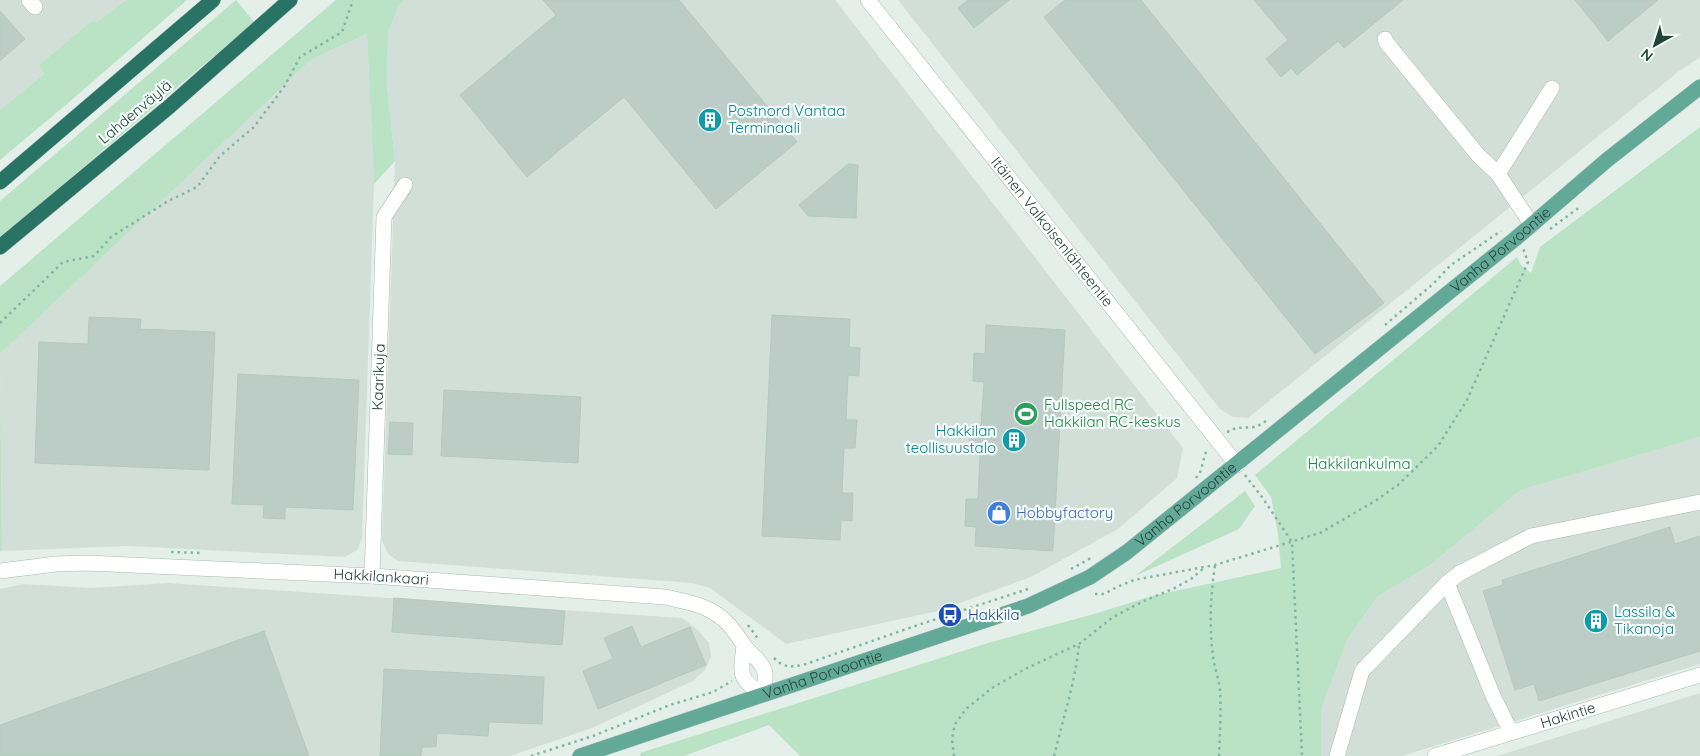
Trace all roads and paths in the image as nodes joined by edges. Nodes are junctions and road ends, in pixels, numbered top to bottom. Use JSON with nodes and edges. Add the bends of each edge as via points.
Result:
{"nodes":[{"id":1,"x":213,"y":0,"type":"edge"},
{"id":2,"x":290,"y":0,"type":"edge"},
{"id":3,"x":353,"y":0,"type":"edge"},
{"id":4,"x":868,"y":0,"type":"edge"},
{"id":5,"x":1385,"y":39,"type":"dead end"},
{"id":6,"x":1700,"y":87,"type":"edge"},
{"id":7,"x":1552,"y":88,"type":"dead end"},
{"id":8,"x":1498,"y":174,"type":"junction"},
{"id":9,"x":0,"y":182,"type":"edge"},
{"id":10,"x":405,"y":185,"type":"dead end"},
{"id":11,"x":1581,"y":206,"type":"dead end"},
{"id":12,"x":1506,"y":228,"type":"dead end"},
{"id":13,"x":1538,"y":229,"type":"junction"},
{"id":14,"x":0,"y":247,"type":"edge"},
{"id":15,"x":1523,"y":248,"type":"dead end"},
{"id":16,"x":0,"y":323,"type":"edge"},
{"id":17,"x":1381,"y":328,"type":"dead end"},
{"id":18,"x":1269,"y":419,"type":"dead end"},
{"id":19,"x":1218,"y":440,"type":"junction"},
{"id":20,"x":1237,"y":465,"type":"junction"},
{"id":21,"x":1195,"y":479,"type":"dead end"},
{"id":22,"x":1700,"y":502,"type":"edge"},
{"id":23,"x":1292,"y":542,"type":"junction"},
{"id":24,"x":163,"y":552,"type":"dead end"},
{"id":25,"x":211,"y":554,"type":"dead end"},
{"id":26,"x":1098,"y":554,"type":"dead end"},
{"id":27,"x":1215,"y":565,"type":"junction"},
{"id":28,"x":1206,"y":566,"type":"junction"},
{"id":29,"x":0,"y":571,"type":"edge"},
{"id":30,"x":1067,"y":572,"type":"dead end"},
{"id":31,"x":372,"y":576,"type":"junction"},
{"id":32,"x":1447,"y":583,"type":"junction"},
{"id":33,"x":1034,"y":587,"type":"dead end"},
{"id":34,"x":1095,"y":594,"type":"dead end"},
{"id":35,"x":745,"y":622,"type":"dead end"},
{"id":36,"x":760,"y":642,"type":"dead end"},
{"id":37,"x":1079,"y":644,"type":"junction"},
{"id":38,"x":744,"y":646,"type":"junction"},
{"id":39,"x":770,"y":654,"type":"dead end"},
{"id":40,"x":781,"y":665,"type":"junction"},
{"id":41,"x":766,"y":670,"type":"junction"},
{"id":42,"x":1700,"y":675,"type":"edge"},
{"id":43,"x":735,"y":679,"type":"junction"},
{"id":44,"x":762,"y":694,"type":"junction"},
{"id":45,"x":1512,"y":732,"type":"junction"},
{"id":46,"x":532,"y":756,"type":"edge"},
{"id":47,"x":580,"y":756,"type":"edge"},
{"id":48,"x":954,"y":756,"type":"edge"},
{"id":49,"x":1054,"y":756,"type":"edge"},
{"id":50,"x":1218,"y":756,"type":"edge"},
{"id":51,"x":1302,"y":756,"type":"edge"},
{"id":52,"x":1337,"y":756,"type":"edge"},
{"id":53,"x":1435,"y":756,"type":"edge"}],
"edges":[{"from":1,"to":9,"type":"highway"},
{"from":2,"to":14,"type":"highway","name":"Lahdenväylä","via":[[170,106]]},
{"from":3,"to":16,"type":"path","via":[[342,32],[300,57],[284,87],[254,127],[220,156],[197,187],[111,237],[94,256],[63,262]]},
{"from":4,"to":19,"type":"street","name":"Itäinen Valkoisenlähteentie"},
{"from":5,"to":8,"type":"street","via":[[1478,156]]},
{"from":6,"to":13,"type":"main road","name":"Vanha Porvoontie","via":[[1607,160]]},
{"from":7,"to":8,"type":"street"},
{"from":8,"to":13,"type":"street"},
{"from":10,"to":31,"type":"street","name":"Kaarikuja","via":[[384,218]]},
{"from":11,"to":13,"type":"path"},
{"from":12,"to":17,"type":"path","via":[[1451,265]]},
{"from":13,"to":20,"type":"main road","name":"Vanha Porvoontie"},
{"from":15,"to":23,"type":"path","via":[[1528,262],[1467,400],[1438,446],[1398,485],[1375,502],[1320,533]]},
{"from":18,"to":19,"type":"path","via":[[1256,428],[1229,430]]},
{"from":19,"to":20,"type":"street","name":"Itäinen Valkoisenlähteentie"},
{"from":19,"to":21,"type":"path","via":[[1206,449]]},
{"from":20,"to":23,"type":"path"},
{"from":20,"to":44,"type":"main road","name":"Vanha Porvoontie","via":[[1127,552],[1090,577],[1028,606]]},
{"from":22,"to":32,"type":"street","via":[[1531,536]]},
{"from":23,"to":27,"type":"path"},
{"from":23,"to":51,"type":"path"},
{"from":24,"to":25,"type":"path"},
{"from":26,"to":30,"type":"path"},
{"from":27,"to":28,"type":"path"},
{"from":27,"to":50,"type":"path","via":[[1211,591],[1214,663],[1220,689]]},
{"from":28,"to":34,"type":"path","via":[[1134,580],[1104,594]]},
{"from":28,"to":37,"type":"path","via":[[1173,590],[1113,617]]},
{"from":29,"to":31,"type":"street","name":"Hakkilankaari","via":[[87,563]]},
{"from":31,"to":38,"type":"street","name":"Hakkilankaari","via":[[665,597],[697,604],[714,612],[729,624]]},
{"from":32,"to":45,"type":"street","via":[[1494,698]]},
{"from":32,"to":52,"type":"street","via":[[1362,671]]},
{"from":33,"to":40,"type":"path","via":[[803,665]]},
{"from":35,"to":36,"type":"path"},
{"from":37,"to":48,"type":"path","via":[[1025,669],[992,688],[966,709],[954,724]]},
{"from":37,"to":49,"type":"path"},
{"from":38,"to":41,"type":"street","name":"Hakkilankaari"},
{"from":38,"to":43,"type":"street","via":[[742,670]]},
{"from":39,"to":40,"type":"path"},
{"from":40,"to":41,"type":"path"},
{"from":41,"to":44,"type":"street"},
{"from":42,"to":45,"type":"street","name":"Hakintie"},
{"from":43,"to":44,"type":"street"},
{"from":43,"to":46,"type":"path","via":[[713,692]]},
{"from":44,"to":47,"type":"main road","name":"Vanha Porvoontie"},
{"from":45,"to":53,"type":"street","name":"Hakintie"}]}
